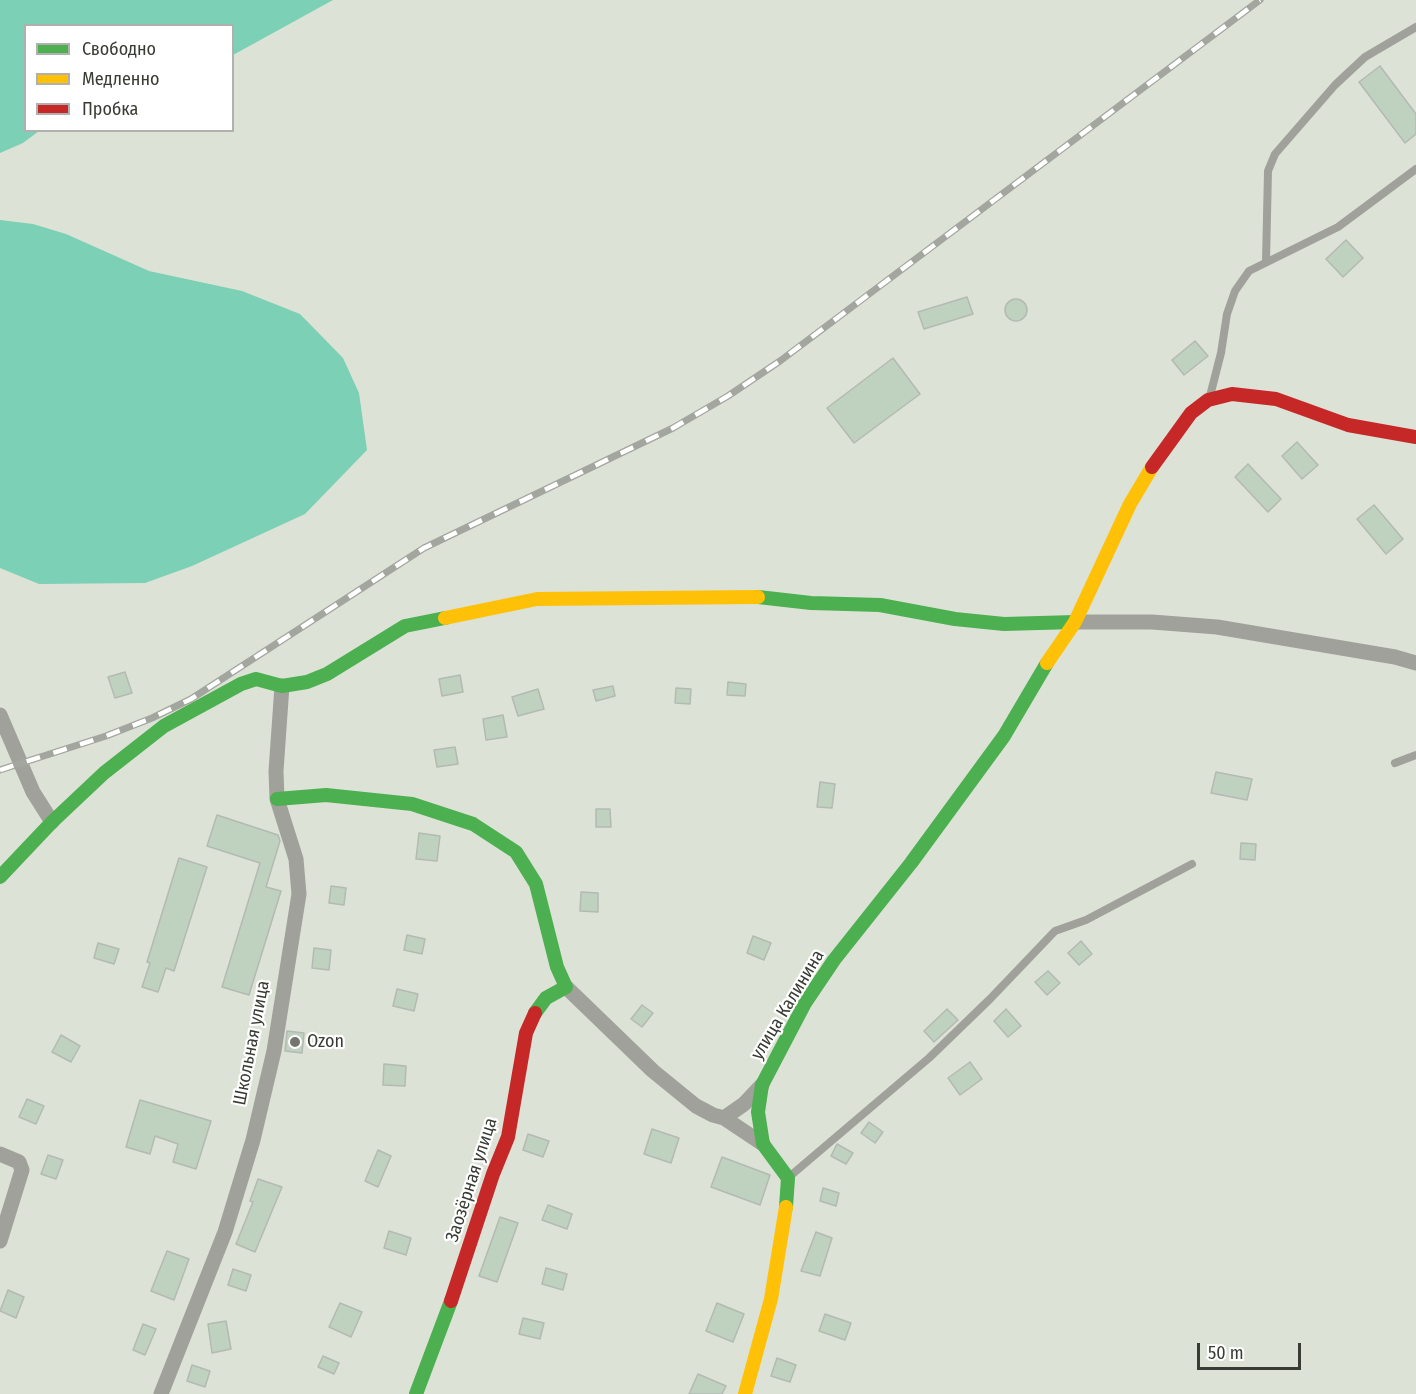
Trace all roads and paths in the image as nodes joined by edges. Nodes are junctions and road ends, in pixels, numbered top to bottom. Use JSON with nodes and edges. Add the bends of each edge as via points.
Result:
{"nodes":[{"id":1,"x":1416,"y":27,"type":"edge"},
{"id":2,"x":1416,"y":169,"type":"edge"},
{"id":3,"x":1266,"y":261,"type":"junction"},
{"id":4,"x":1208,"y":400,"type":"junction"},
{"id":5,"x":1416,"y":436,"type":"edge"},
{"id":6,"x":1075,"y":622,"type":"junction"},
{"id":7,"x":1416,"y":663,"type":"edge"},
{"id":8,"x":282,"y":686,"type":"junction"},
{"id":9,"x":0,"y":715,"type":"edge"},
{"id":10,"x":1416,"y":754,"type":"edge"},
{"id":11,"x":1395,"y":763,"type":"dead end"},
{"id":12,"x":277,"y":798,"type":"junction"},
{"id":13,"x":52,"y":822,"type":"junction"},
{"id":14,"x":1192,"y":864,"type":"dead end"},
{"id":15,"x":0,"y":877,"type":"edge"},
{"id":16,"x":566,"y":987,"type":"junction"},
{"id":17,"x":762,"y":1085,"type":"junction"},
{"id":18,"x":724,"y":1118,"type":"junction"},
{"id":19,"x":763,"y":1144,"type":"junction"},
{"id":20,"x":0,"y":1154,"type":"edge"},
{"id":21,"x":788,"y":1178,"type":"junction"},
{"id":22,"x":0,"y":1241,"type":"edge"},
{"id":23,"x":160,"y":1394,"type":"edge"},
{"id":24,"x":416,"y":1394,"type":"edge"},
{"id":25,"x":745,"y":1394,"type":"edge"}],
"edges":[{"from":1,"to":3,"type":"lane","via":[[1365,57],[1275,154],[1269,171]]},
{"from":2,"to":3,"type":"lane","via":[[1338,228],[1306,246]]},
{"from":3,"to":4,"type":"lane","via":[[1249,271],[1235,291]]},
{"from":4,"to":5,"type":"street","via":[[1233,394],[1276,399],[1348,425]]},
{"from":4,"to":6,"type":"street","name":"улица Калинина","via":[[1191,413],[1161,451],[1130,504]]},
{"from":6,"to":7,"type":"street","via":[[1217,627]]},
{"from":6,"to":8,"type":"street","via":[[1004,624],[880,605],[763,597],[537,598],[405,626],[327,674]]},
{"from":6,"to":17,"type":"street","name":"улица Калинина","via":[[998,745],[834,960]]},
{"from":8,"to":12,"type":"street","name":"Школьная улица"},
{"from":8,"to":13,"type":"street","via":[[256,679],[241,684],[164,726],[104,773]]},
{"from":9,"to":13,"type":"street","via":[[33,792]]},
{"from":10,"to":11,"type":"lane"},
{"from":12,"to":16,"type":"street","via":[[326,795],[412,804],[473,824],[500,840],[516,852],[536,884],[557,967]]},
{"from":12,"to":23,"type":"street","name":"Школьная улица","via":[[296,859],[299,894],[274,1051],[225,1232]]},
{"from":13,"to":15,"type":"street"},
{"from":14,"to":21,"type":"lane","via":[[1086,920],[1055,931],[929,1058]]},
{"from":16,"to":18,"type":"street","via":[[696,1107]]},
{"from":16,"to":24,"type":"street","name":"Заозёрная улица","via":[[546,998],[525,1033],[508,1137]]},
{"from":17,"to":18,"type":"street"},
{"from":17,"to":19,"type":"street","name":"улица Калинина","via":[[758,1112]]},
{"from":18,"to":19,"type":"street"},
{"from":19,"to":21,"type":"street","name":"улица Калинина"},
{"from":20,"to":22,"type":"street","via":[[19,1162],[22,1170]]},
{"from":21,"to":25,"type":"street","via":[[771,1299]]}]}
